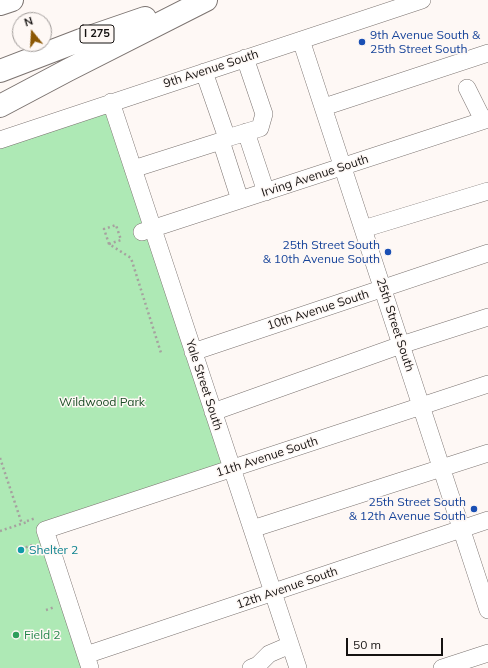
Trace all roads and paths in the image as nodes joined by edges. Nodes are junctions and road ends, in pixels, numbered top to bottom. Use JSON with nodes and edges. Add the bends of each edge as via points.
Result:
{"nodes":[{"id":1,"x":12,"y":0,"type":"edge"},
{"id":2,"x":196,"y":0,"type":"edge"},
{"id":3,"x":206,"y":0,"type":"edge"},
{"id":4,"x":422,"y":0,"type":"edge"},
{"id":5,"x":0,"y":4,"type":"edge"},
{"id":6,"x":301,"y":40,"type":"junction"},
{"id":7,"x":488,"y":53,"type":"edge"},
{"id":8,"x":245,"y":58,"type":"junction"},
{"id":9,"x":0,"y":71,"type":"edge"},
{"id":10,"x":204,"y":72,"type":"junction"},
{"id":11,"x":467,"y":88,"type":"dead end"},
{"id":12,"x":111,"y":102,"type":"junction"},
{"id":13,"x":0,"y":106,"type":"edge"},
{"id":14,"x":324,"y":107,"type":"junction"},
{"id":15,"x":485,"y":119,"type":"edge"},
{"id":16,"x":246,"y":132,"type":"junction"},
{"id":17,"x":0,"y":140,"type":"edge"},
{"id":18,"x":224,"y":140,"type":"junction"},
{"id":19,"x":343,"y":166,"type":"junction"},
{"id":20,"x":133,"y":169,"type":"junction"},
{"id":21,"x":488,"y":191,"type":"edge"},
{"id":22,"x":266,"y":192,"type":"junction"},
{"id":23,"x":240,"y":200,"type":"junction"},
{"id":24,"x":363,"y":229,"type":"junction"},
{"id":25,"x":147,"y":231,"type":"junction"},
{"id":26,"x":109,"y":244,"type":"junction"},
{"id":27,"x":488,"y":253,"type":"edge"},
{"id":28,"x":383,"y":288,"type":"junction"},
{"id":29,"x":488,"y":317,"type":"edge"},
{"id":30,"x":401,"y":345,"type":"junction"},
{"id":31,"x":193,"y":352,"type":"junction"},
{"id":32,"x":161,"y":353,"type":"dead end"},
{"id":33,"x":488,"y":384,"type":"edge"},
{"id":34,"x":422,"y":406,"type":"junction"},
{"id":35,"x":213,"y":412,"type":"junction"},
{"id":36,"x":488,"y":453,"type":"edge"},
{"id":37,"x":0,"y":458,"type":"edge"},
{"id":38,"x":442,"y":468,"type":"junction"},
{"id":39,"x":232,"y":469,"type":"junction"},
{"id":40,"x":488,"y":520,"type":"edge"},
{"id":41,"x":28,"y":522,"type":"dead end"},
{"id":42,"x":22,"y":524,"type":"junction"},
{"id":43,"x":252,"y":529,"type":"junction"},
{"id":44,"x":462,"y":529,"type":"junction"},
{"id":45,"x":0,"y":531,"type":"edge"},
{"id":46,"x":35,"y":544,"type":"dead end"},
{"id":47,"x":21,"y":549,"type":"dead end"},
{"id":48,"x":484,"y":584,"type":"edge"},
{"id":49,"x":273,"y":593,"type":"junction"},
{"id":50,"x":55,"y":607,"type":"dead end"},
{"id":51,"x":46,"y":610,"type":"dead end"},
{"id":52,"x":488,"y":610,"type":"edge"},
{"id":53,"x":290,"y":645,"type":"junction"},
{"id":54,"x":488,"y":653,"type":"edge"},
{"id":55,"x":88,"y":662,"type":"edge"},
{"id":56,"x":251,"y":668,"type":"edge"},
{"id":57,"x":298,"y":668,"type":"edge"},
{"id":58,"x":442,"y":668,"type":"edge"}],
"edges":[{"from":1,"to":5,"type":"highway"},
{"from":2,"to":9,"type":"highway","number":"I 275"},
{"from":3,"to":13,"type":"highway"},
{"from":4,"to":6,"type":"street","name":"9th Avenue South"},
{"from":6,"to":8,"type":"street","name":"9th Avenue South"},
{"from":6,"to":14,"type":"street","name":"25th Street South"},
{"from":7,"to":14,"type":"street"},
{"from":8,"to":10,"type":"street","name":"9th Avenue South"},
{"from":8,"to":16,"type":"street","via":[[264,114],[260,128]]},
{"from":10,"to":12,"type":"street","name":"9th Avenue South"},
{"from":10,"to":18,"type":"street"},
{"from":11,"to":15,"type":"street"},
{"from":12,"to":17,"type":"street","name":"9th Avenue South"},
{"from":12,"to":20,"type":"street","name":"Yale Street South"},
{"from":14,"to":19,"type":"street","name":"25th Street South"},
{"from":15,"to":19,"type":"street","name":"Irving Avenue South"},
{"from":16,"to":18,"type":"street"},
{"from":16,"to":22,"type":"street"},
{"from":18,"to":20,"type":"street"},
{"from":18,"to":23,"type":"street"},
{"from":19,"to":22,"type":"street","name":"Irving Avenue South"},
{"from":19,"to":24,"type":"street","name":"25th Street South"},
{"from":20,"to":25,"type":"street","name":"Yale Street South"},
{"from":21,"to":24,"type":"street"},
{"from":22,"to":23,"type":"street","name":"Irving Avenue South"},
{"from":23,"to":25,"type":"street","name":"Irving Avenue South"},
{"from":24,"to":28,"type":"street","name":"25th Street South"},
{"from":25,"to":31,"type":"street","name":"Yale Street South"},
{"from":26,"to":26,"type":"path","via":[[104,229],[116,225],[121,240]]},
{"from":26,"to":32,"type":"path","via":[[131,258]]},
{"from":27,"to":28,"type":"street","name":"10th Avenue South"},
{"from":28,"to":30,"type":"street","name":"25th Street South"},
{"from":28,"to":31,"type":"street","name":"10th Avenue South"},
{"from":29,"to":30,"type":"street"},
{"from":30,"to":34,"type":"street","name":"25th Street South"},
{"from":30,"to":35,"type":"street"},
{"from":31,"to":35,"type":"street","name":"Yale Street South"},
{"from":33,"to":34,"type":"street","name":"11th Avenue South"},
{"from":34,"to":38,"type":"street","name":"25th Street South"},
{"from":34,"to":39,"type":"street","name":"11th Avenue South"},
{"from":35,"to":39,"type":"street","name":"Yale Street South"},
{"from":36,"to":38,"type":"street"},
{"from":37,"to":42,"type":"path"},
{"from":38,"to":43,"type":"street"},
{"from":38,"to":44,"type":"street","name":"25th Street South"},
{"from":39,"to":43,"type":"street","name":"Yale Street South"},
{"from":39,"to":55,"type":"street","name":"11th Avenue South","via":[[45,530]]},
{"from":40,"to":44,"type":"street","name":"12th Avenue South"},
{"from":41,"to":42,"type":"path"},
{"from":42,"to":45,"type":"path"},
{"from":43,"to":49,"type":"street","name":"Yale Street South"},
{"from":44,"to":48,"type":"street","name":"25th Street South"},
{"from":44,"to":49,"type":"street","name":"12th Avenue South"},
{"from":46,"to":47,"type":"path"},
{"from":48,"to":52,"type":"street","name":"25th Street South"},
{"from":49,"to":53,"type":"street","name":"Yale Street South"},
{"from":49,"to":55,"type":"street","name":"12th Avenue South"},
{"from":50,"to":51,"type":"path"},
{"from":53,"to":56,"type":"street","via":[[269,654]]},
{"from":53,"to":57,"type":"street","name":"Yale Street South"},
{"from":54,"to":58,"type":"street"}]}
